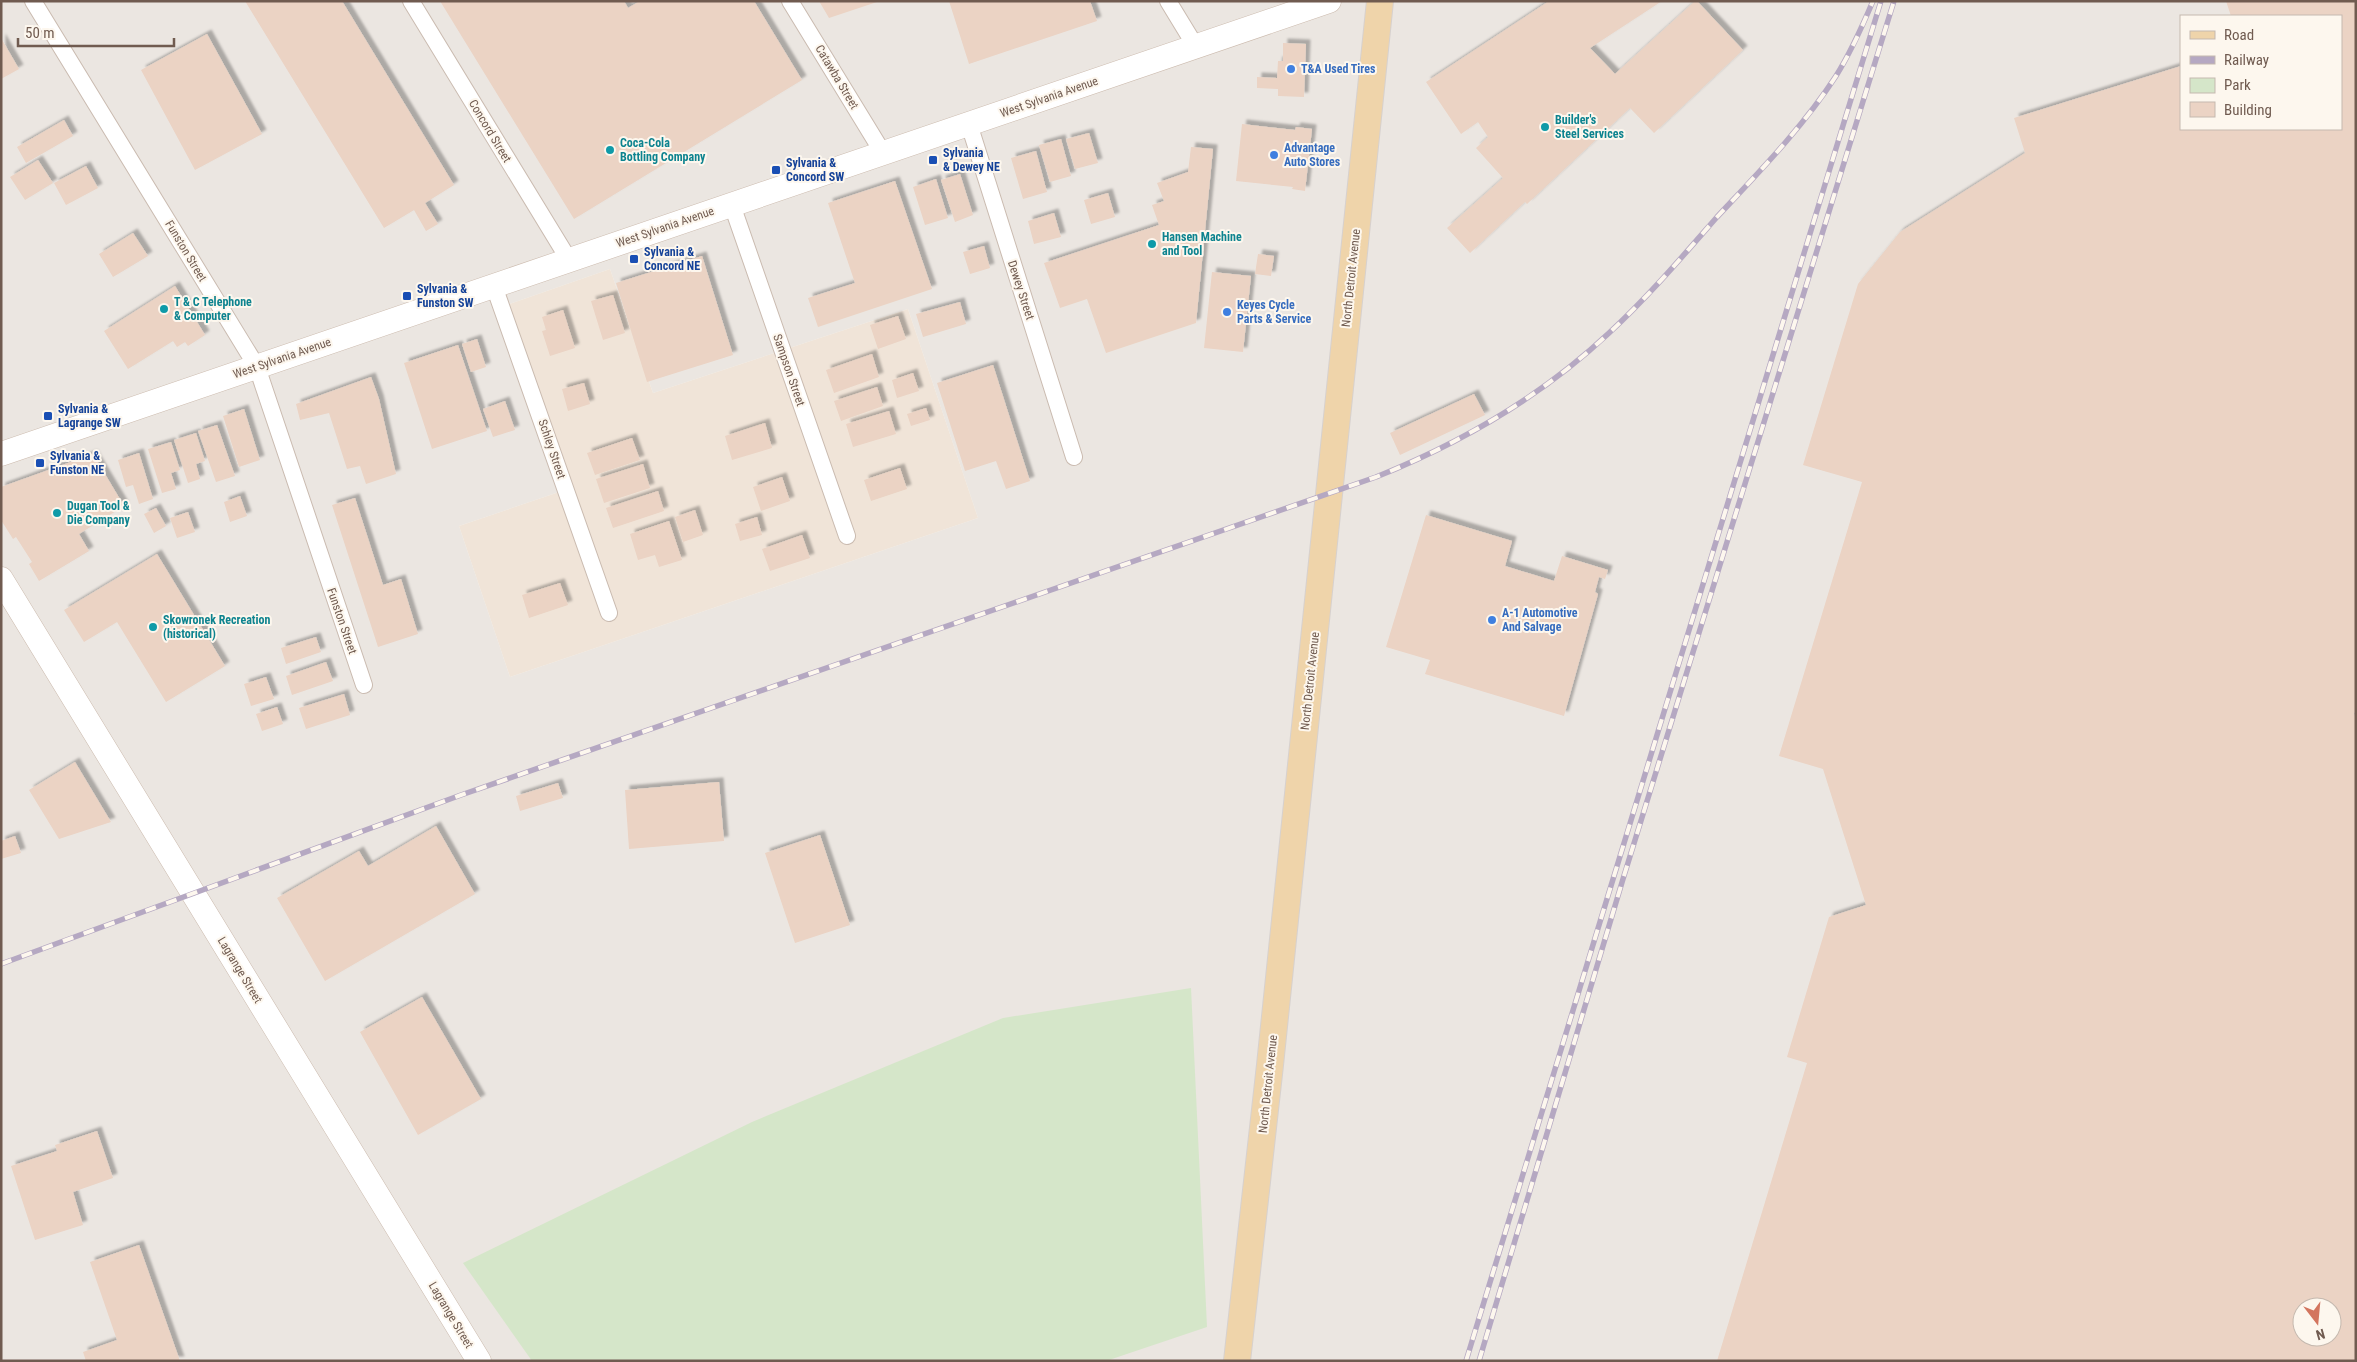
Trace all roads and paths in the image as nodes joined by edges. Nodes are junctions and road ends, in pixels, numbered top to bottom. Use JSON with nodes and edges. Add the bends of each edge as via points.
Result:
{"nodes":[{"id":1,"x":33,"y":1,"type":"edge"},
{"id":2,"x":411,"y":1,"type":"edge"},
{"id":3,"x":790,"y":1,"type":"edge"},
{"id":4,"x":1168,"y":1,"type":"edge"},
{"id":5,"x":1329,"y":1,"type":"edge"},
{"id":6,"x":1380,"y":1,"type":"edge"},
{"id":7,"x":1196,"y":47,"type":"junction"},
{"id":8,"x":969,"y":124,"type":"junction"},
{"id":9,"x":883,"y":153,"type":"junction"},
{"id":10,"x":732,"y":205,"type":"junction"},
{"id":11,"x":568,"y":260,"type":"junction"},
{"id":12,"x":494,"y":286,"type":"junction"},
{"id":13,"x":257,"y":367,"type":"junction"},
{"id":14,"x":1,"y":454,"type":"edge"},
{"id":15,"x":1074,"y":457,"type":"dead end"},
{"id":16,"x":847,"y":536,"type":"dead end"},
{"id":17,"x":1,"y":579,"type":"edge"},
{"id":18,"x":610,"y":613,"type":"dead end"},
{"id":19,"x":364,"y":685,"type":"dead end"},
{"id":20,"x":479,"y":1361,"type":"edge"},
{"id":21,"x":1237,"y":1361,"type":"edge"}],
"edges":[{"from":1,"to":13,"type":"street","name":"Funston Street"},
{"from":2,"to":11,"type":"street","name":"Concord Street"},
{"from":3,"to":9,"type":"street","name":"Catawba Street"},
{"from":4,"to":7,"type":"street"},
{"from":5,"to":7,"type":"main road","name":"West Sylvania Avenue"},
{"from":6,"to":21,"type":"main road","name":"North Detroit Avenue"},
{"from":7,"to":8,"type":"main road","name":"West Sylvania Avenue"},
{"from":8,"to":9,"type":"main road","name":"West Sylvania Avenue"},
{"from":8,"to":15,"type":"street","name":"Dewey Street"},
{"from":9,"to":10,"type":"main road","name":"West Sylvania Avenue"},
{"from":10,"to":11,"type":"main road","name":"West Sylvania Avenue"},
{"from":10,"to":16,"type":"street","name":"Sampson Street"},
{"from":11,"to":12,"type":"main road","name":"West Sylvania Avenue"},
{"from":12,"to":13,"type":"main road","name":"West Sylvania Avenue"},
{"from":12,"to":18,"type":"street","name":"Schley Street"},
{"from":13,"to":14,"type":"main road","name":"West Sylvania Avenue"},
{"from":13,"to":19,"type":"street","name":"Funston Street"},
{"from":17,"to":20,"type":"main road","name":"Lagrange Street"}]}
